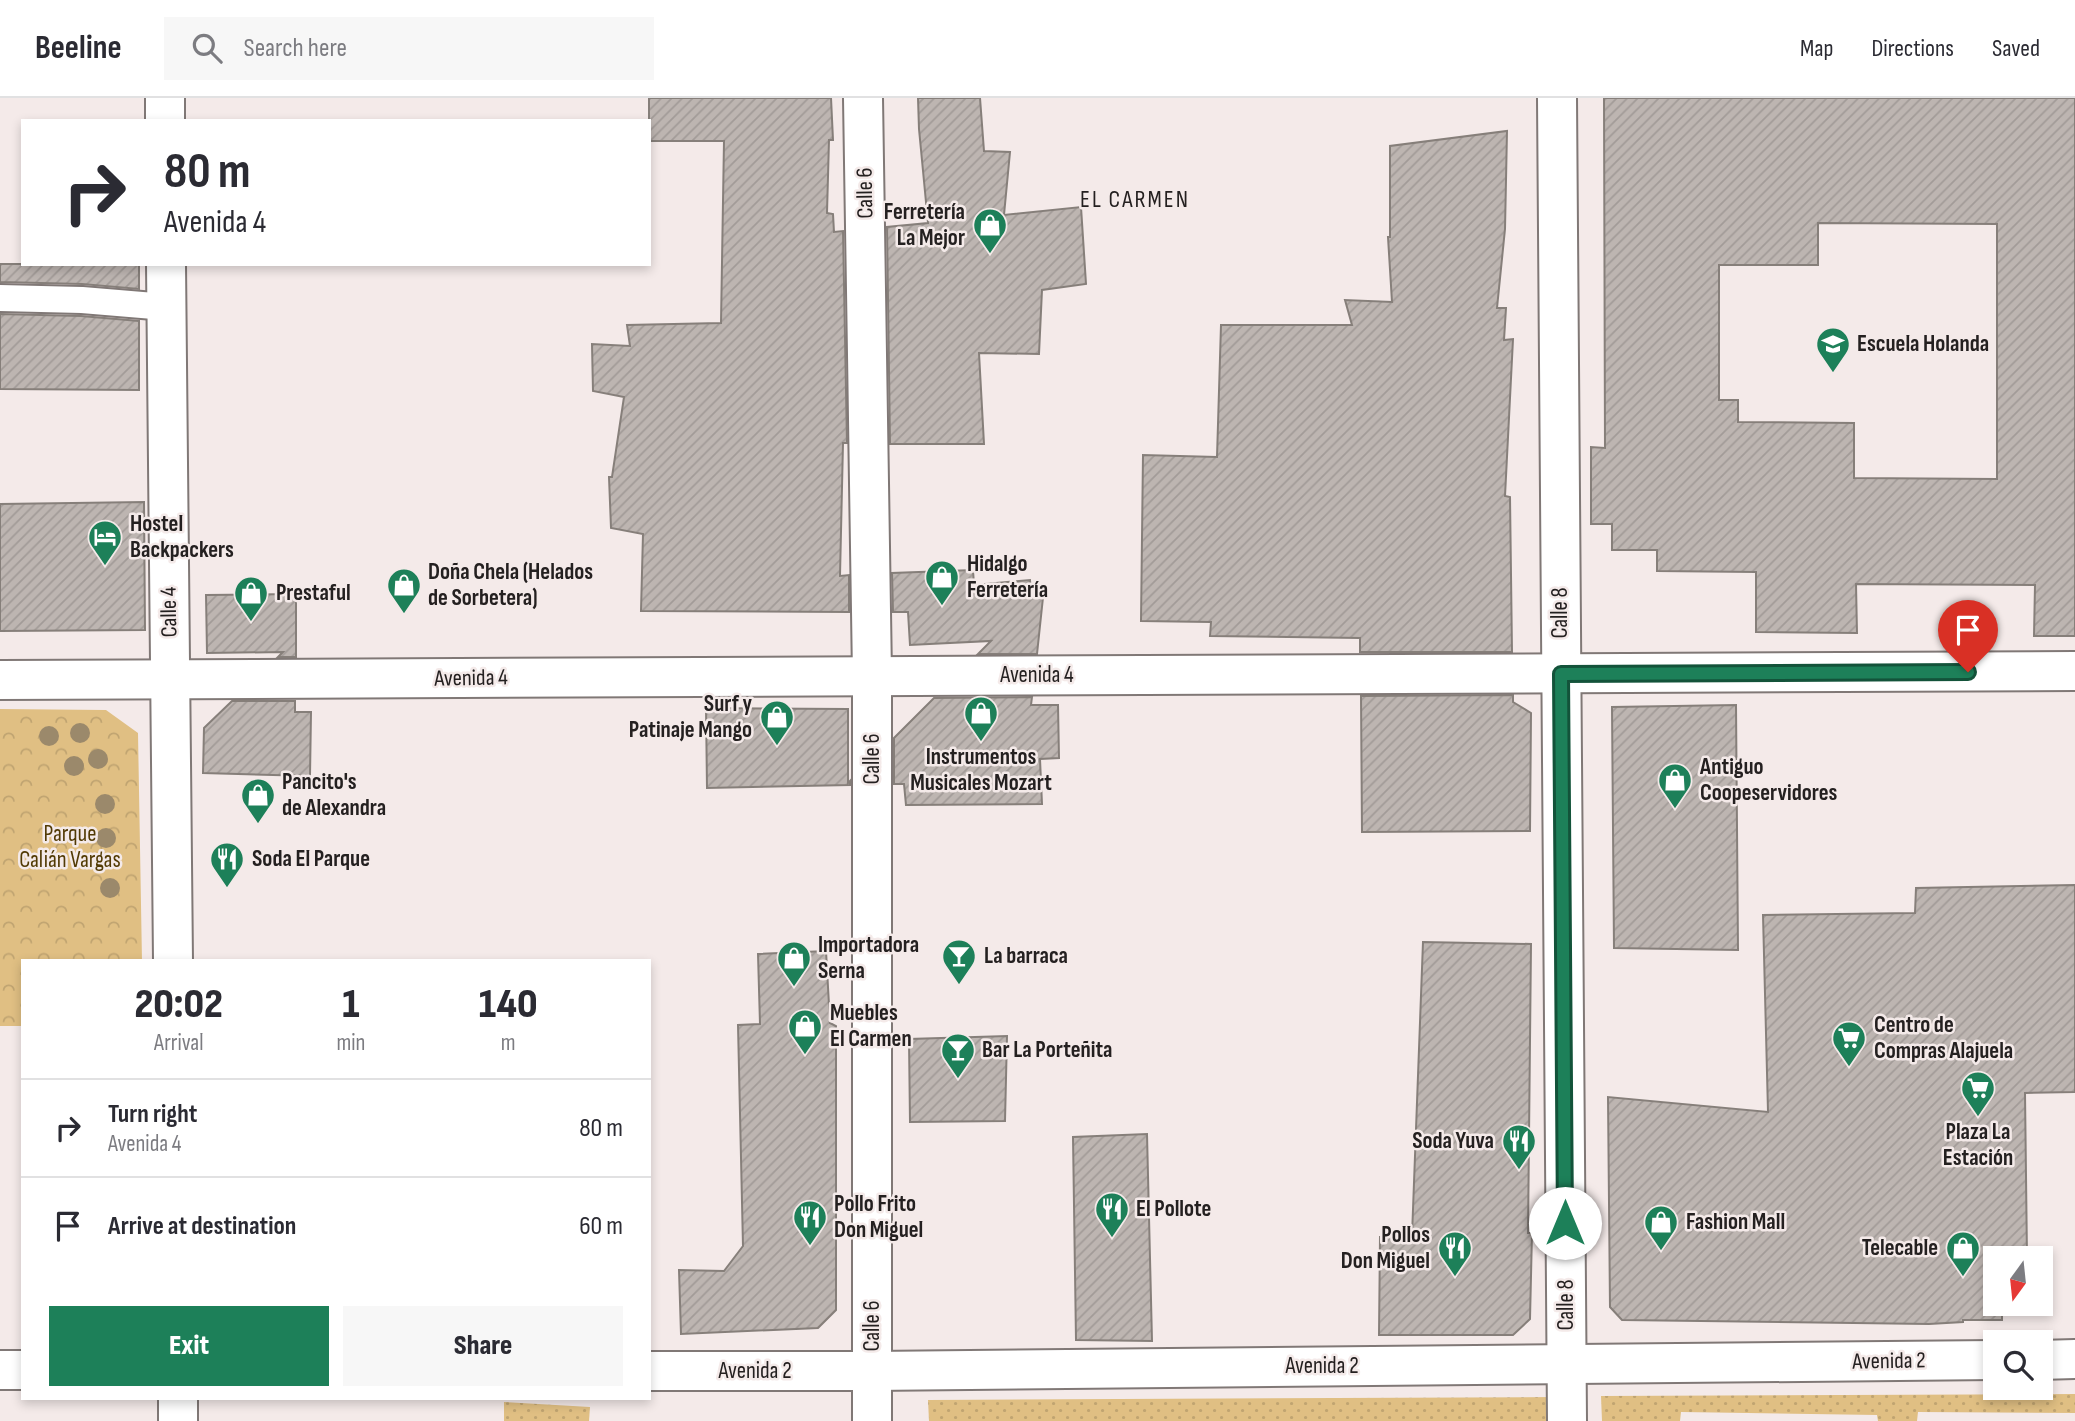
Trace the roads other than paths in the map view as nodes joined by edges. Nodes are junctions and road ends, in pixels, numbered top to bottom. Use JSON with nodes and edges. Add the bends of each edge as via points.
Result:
{"nodes":[{"id":1,"x":165,"y":98,"type":"edge"},
{"id":2,"x":863,"y":98,"type":"edge"},
{"id":3,"x":1557,"y":98,"type":"edge"},
{"id":4,"x":165,"y":119,"type":"edge"},
{"id":5,"x":166,"y":266,"type":"edge"},
{"id":6,"x":0,"y":298,"type":"edge"},
{"id":7,"x":166,"y":307,"type":"junction"},
{"id":8,"x":2075,"y":671,"type":"edge"},
{"id":9,"x":1561,"y":674,"type":"junction"},
{"id":10,"x":872,"y":675,"type":"junction"},
{"id":11,"x":0,"y":680,"type":"edge"},
{"id":12,"x":170,"y":680,"type":"junction"},
{"id":13,"x":173,"y":959,"type":"edge"},
{"id":14,"x":2075,"y":1359,"type":"edge"},
{"id":15,"x":1983,"y":1360,"type":"edge"},
{"id":16,"x":2053,"y":1360,"type":"edge"},
{"id":17,"x":1566,"y":1364,"type":"junction"},
{"id":18,"x":0,"y":1370,"type":"edge"},
{"id":19,"x":21,"y":1370,"type":"edge"},
{"id":20,"x":651,"y":1371,"type":"edge"},
{"id":21,"x":872,"y":1371,"type":"junction"},
{"id":22,"x":178,"y":1400,"type":"edge"},
{"id":23,"x":178,"y":1421,"type":"edge"},
{"id":24,"x":872,"y":1421,"type":"edge"},
{"id":25,"x":1567,"y":1421,"type":"edge"}],
"edges":[{"from":1,"to":4,"type":"street"},
{"from":2,"to":10,"type":"street","name":"Calle 6"},
{"from":3,"to":9,"type":"street","name":"Calle 8"},
{"from":5,"to":7,"type":"street","name":"Calle 4"},
{"from":6,"to":7,"type":"lane"},
{"from":7,"to":12,"type":"street","name":"Calle 4"},
{"from":8,"to":9,"type":"street","name":"Avenida 4"},
{"from":9,"to":10,"type":"street","name":"Avenida 4"},
{"from":9,"to":17,"type":"street","name":"Calle 8"},
{"from":10,"to":12,"type":"street","name":"Avenida 4"},
{"from":10,"to":21,"type":"street","name":"Calle 6"},
{"from":11,"to":12,"type":"street","name":"Avenida 4"},
{"from":12,"to":13,"type":"street","name":"Calle 4"},
{"from":14,"to":16,"type":"street"},
{"from":15,"to":17,"type":"street","name":"Avenida 2"},
{"from":17,"to":21,"type":"street","name":"Avenida 2"},
{"from":17,"to":25,"type":"street","name":"Calle 8"},
{"from":18,"to":19,"type":"street"},
{"from":20,"to":21,"type":"street","name":"Avenida 2"},
{"from":21,"to":24,"type":"street","name":"Calle 6"},
{"from":22,"to":23,"type":"street"}]}
